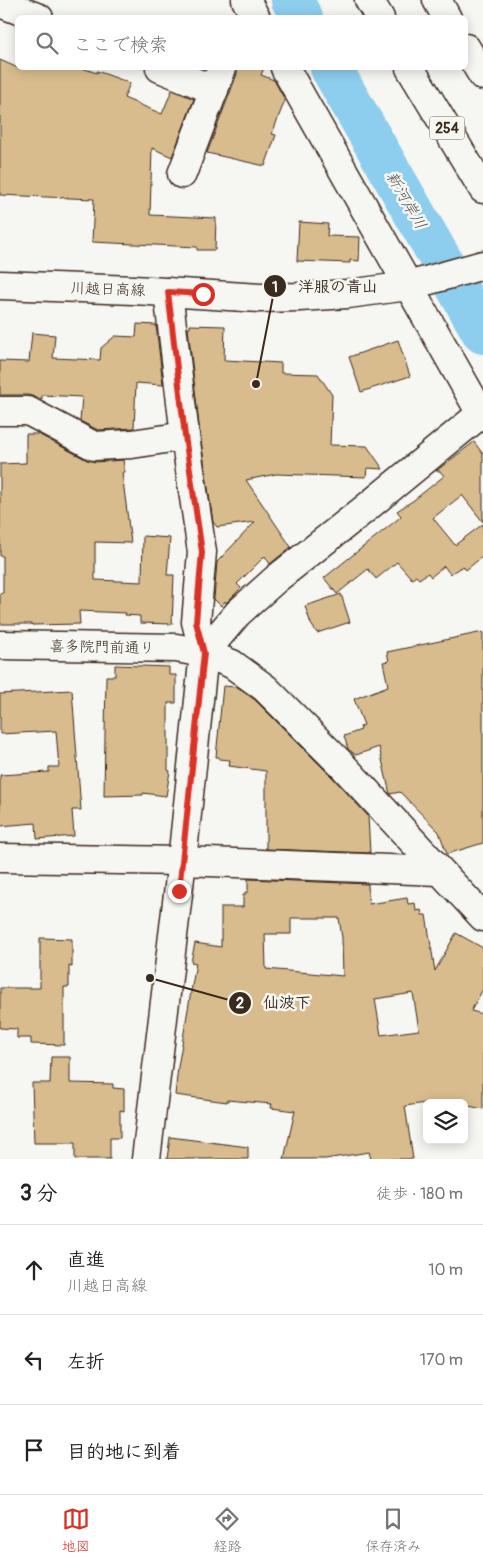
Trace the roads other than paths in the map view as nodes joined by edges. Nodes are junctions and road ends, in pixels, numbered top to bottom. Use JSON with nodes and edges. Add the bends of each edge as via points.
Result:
{"nodes":[{"id":1,"x":369,"y":0,"type":"edge"},
{"id":2,"x":437,"y":0,"type":"edge"},
{"id":3,"x":0,"y":3,"type":"edge"},
{"id":4,"x":31,"y":15,"type":"edge"},
{"id":5,"x":378,"y":15,"type":"edge"},
{"id":6,"x":445,"y":15,"type":"edge"},
{"id":7,"x":468,"y":51,"type":"edge"},
{"id":8,"x":171,"y":70,"type":"edge"},
{"id":9,"x":286,"y":70,"type":"edge"},
{"id":10,"x":411,"y":70,"type":"edge"},
{"id":11,"x":483,"y":76,"type":"edge"},
{"id":12,"x":218,"y":79,"type":"edge"},
{"id":13,"x":182,"y":174,"type":"dead end"},
{"id":14,"x":483,"y":189,"type":"edge"},
{"id":15,"x":481,"y":266,"type":"edge"},
{"id":16,"x":415,"y":284,"type":"junction"},
{"id":17,"x":0,"y":285,"type":"edge"},
{"id":18,"x":168,"y":292,"type":"junction"},
{"id":19,"x":0,"y":411,"type":"edge"},
{"id":20,"x":482,"y":415,"type":"edge"},
{"id":21,"x":185,"y":436,"type":"junction"},
{"id":22,"x":0,"y":645,"type":"edge"},
{"id":23,"x":204,"y":653,"type":"junction"},
{"id":24,"x":0,"y":858,"type":"edge"},
{"id":25,"x":182,"y":861,"type":"junction"},
{"id":26,"x":439,"y":871,"type":"junction"},
{"id":27,"x":483,"y":917,"type":"edge"},
{"id":28,"x":146,"y":1159,"type":"edge"}],
"edges":[{"from":1,"to":5,"type":"main road"},
{"from":2,"to":6,"type":"main road"},
{"from":3,"to":4,"type":"main road"},
{"from":7,"to":11,"type":"main road"},
{"from":8,"to":12,"type":"main road"},
{"from":9,"to":16,"type":"main road","via":[[398,266]]},
{"from":10,"to":14,"type":"main road","number":"254"},
{"from":12,"to":13,"type":"main road"},
{"from":15,"to":16,"type":"main road","name":"川越日高線"},
{"from":16,"to":18,"type":"main road","name":"川越日高線","via":[[348,294],[260,298]]},
{"from":16,"to":20,"type":"main road"},
{"from":17,"to":18,"type":"main road","name":"川越日高線"},
{"from":18,"to":21,"type":"main road"},
{"from":19,"to":21,"type":"main road","via":[[28,411],[94,446]]},
{"from":20,"to":23,"type":"main road","via":[[276,579],[238,613]]},
{"from":21,"to":23,"type":"main road","via":[[202,552],[196,622]]},
{"from":22,"to":23,"type":"main road","name":"喜多院門前通り","via":[[176,648]]},
{"from":23,"to":25,"type":"main road"},
{"from":23,"to":26,"type":"main road","name":"喜多院門前通り","via":[[232,664],[265,688],[343,766]]},
{"from":24,"to":25,"type":"main road"},
{"from":25,"to":26,"type":"main road"},
{"from":25,"to":28,"type":"main road"},
{"from":26,"to":27,"type":"main road","name":"喜多院門前通り"}]}
